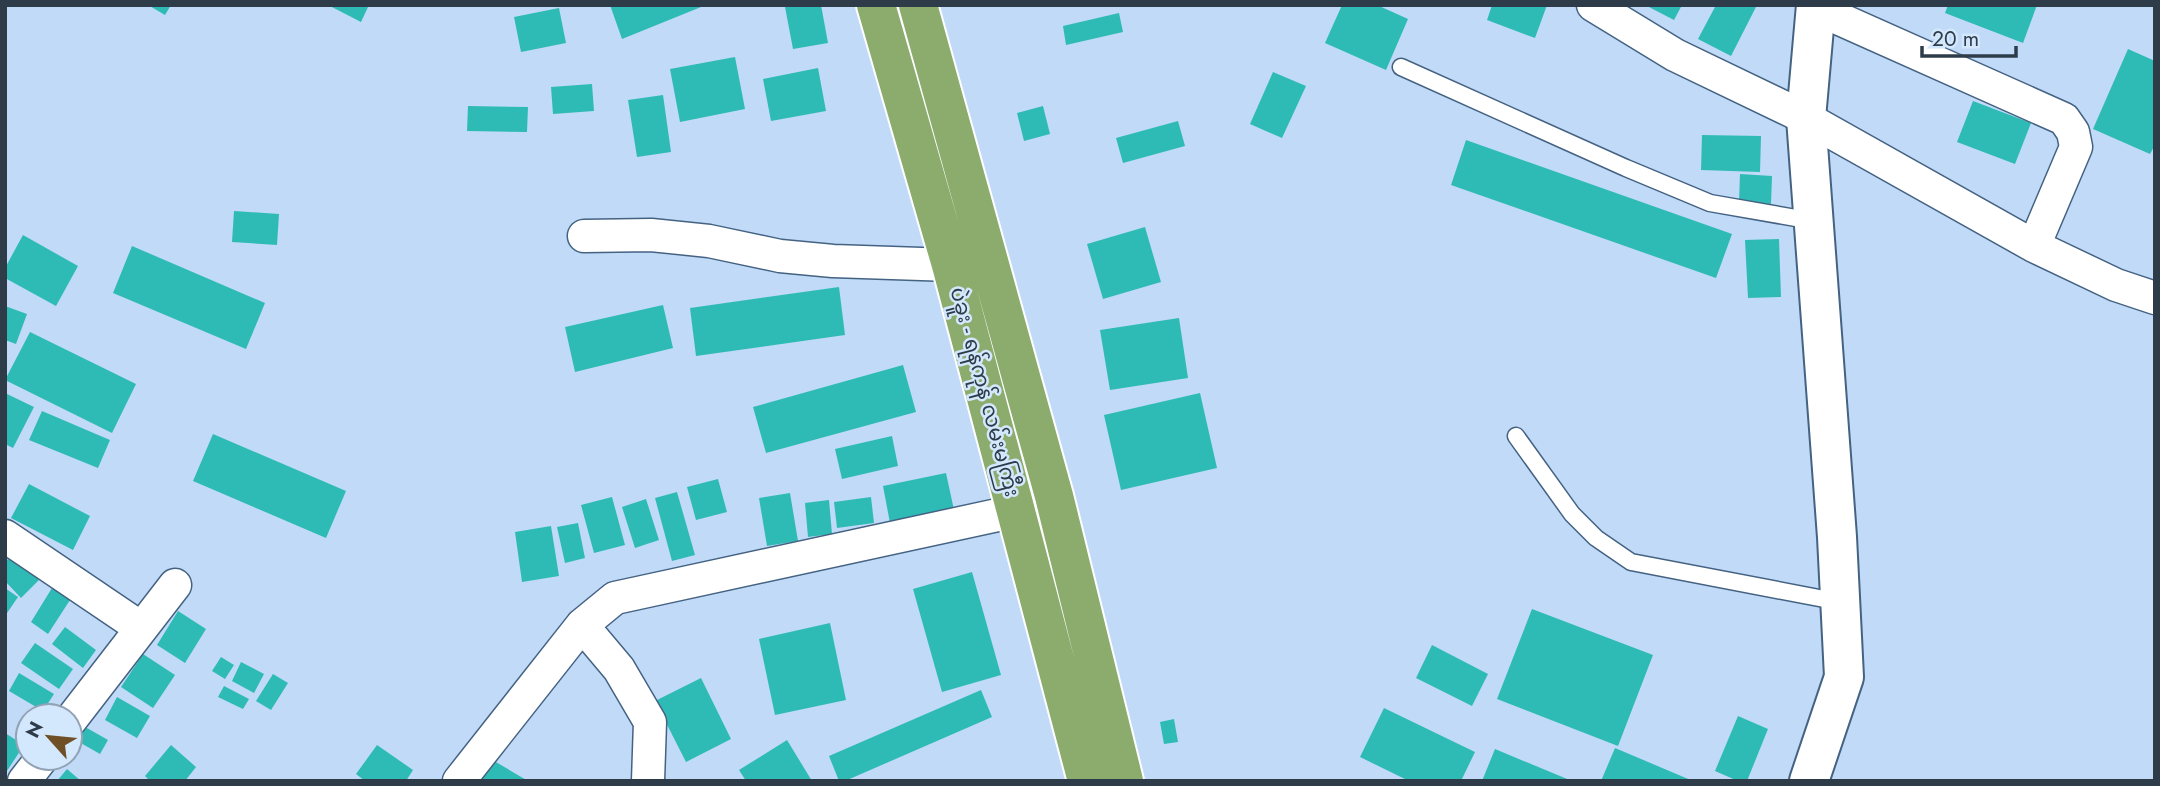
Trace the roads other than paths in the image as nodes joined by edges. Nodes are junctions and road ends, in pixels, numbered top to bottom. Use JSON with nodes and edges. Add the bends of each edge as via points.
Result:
{"nodes":[{"id":1,"x":876,"y":5,"type":"edge"},
{"id":2,"x":918,"y":5,"type":"edge"},
{"id":3,"x":1592,"y":5,"type":"edge"},
{"id":4,"x":1816,"y":6,"type":"edge"},
{"id":5,"x":1401,"y":67,"type":"dead end"},
{"id":6,"x":1806,"y":118,"type":"junction"},
{"id":7,"x":1813,"y":221,"type":"junction"},
{"id":8,"x":584,"y":236,"type":"dead end"},
{"id":9,"x":2035,"y":246,"type":"junction"},
{"id":10,"x":951,"y":265,"type":"junction"},
{"id":11,"x":2155,"y":298,"type":"edge"},
{"id":12,"x":1516,"y":436,"type":"dead end"},
{"id":13,"x":1016,"y":511,"type":"junction"},
{"id":14,"x":5,"y":536,"type":"edge"},
{"id":15,"x":175,"y":585,"type":"dead end"},
{"id":16,"x":1840,"y":602,"type":"junction"},
{"id":17,"x":582,"y":625,"type":"junction"},
{"id":18,"x":141,"y":628,"type":"junction"},
{"id":19,"x":84,"y":703,"type":"edge"},
{"id":20,"x":459,"y":781,"type":"edge"},
{"id":21,"x":648,"y":781,"type":"edge"},
{"id":22,"x":1087,"y":781,"type":"edge"},
{"id":23,"x":1124,"y":781,"type":"edge"},
{"id":24,"x":1809,"y":781,"type":"edge"}],
"edges":[{"from":1,"to":10,"type":"highway","name":"ပဲခူး - ရန်ကုန် လမ်းမကြီး"},
{"from":2,"to":23,"type":"highway","name":"ပဲခူး - ရန်ကုန် လမ်းမကြီး","via":[[1054,496]]},
{"from":3,"to":6,"type":"street","via":[[1675,55]]},
{"from":4,"to":6,"type":"street"},
{"from":4,"to":9,"type":"street","via":[[2064,118],[2076,147]]},
{"from":5,"to":7,"type":"lane","via":[[1710,203]]},
{"from":6,"to":7,"type":"street"},
{"from":6,"to":9,"type":"street"},
{"from":7,"to":16,"type":"street"},
{"from":8,"to":10,"type":"street","via":[[651,234],[793,257]]},
{"from":9,"to":11,"type":"street","via":[[2116,285]]},
{"from":10,"to":13,"type":"highway","name":"ပဲခူး - ရန်ကုန် လမ်းမကြီး"},
{"from":12,"to":16,"type":"lane","via":[[1572,514],[1631,562]]},
{"from":13,"to":17,"type":"street","via":[[615,598]]},
{"from":13,"to":22,"type":"highway","name":"ပဲခူး - ရန်ကုန် လမ်းမကြီး"},
{"from":14,"to":18,"type":"street"},
{"from":15,"to":18,"type":"street"},
{"from":16,"to":24,"type":"street","via":[[1844,677]]},
{"from":17,"to":20,"type":"street"},
{"from":17,"to":21,"type":"street","via":[[619,669],[650,722]]},
{"from":18,"to":19,"type":"street"}]}
